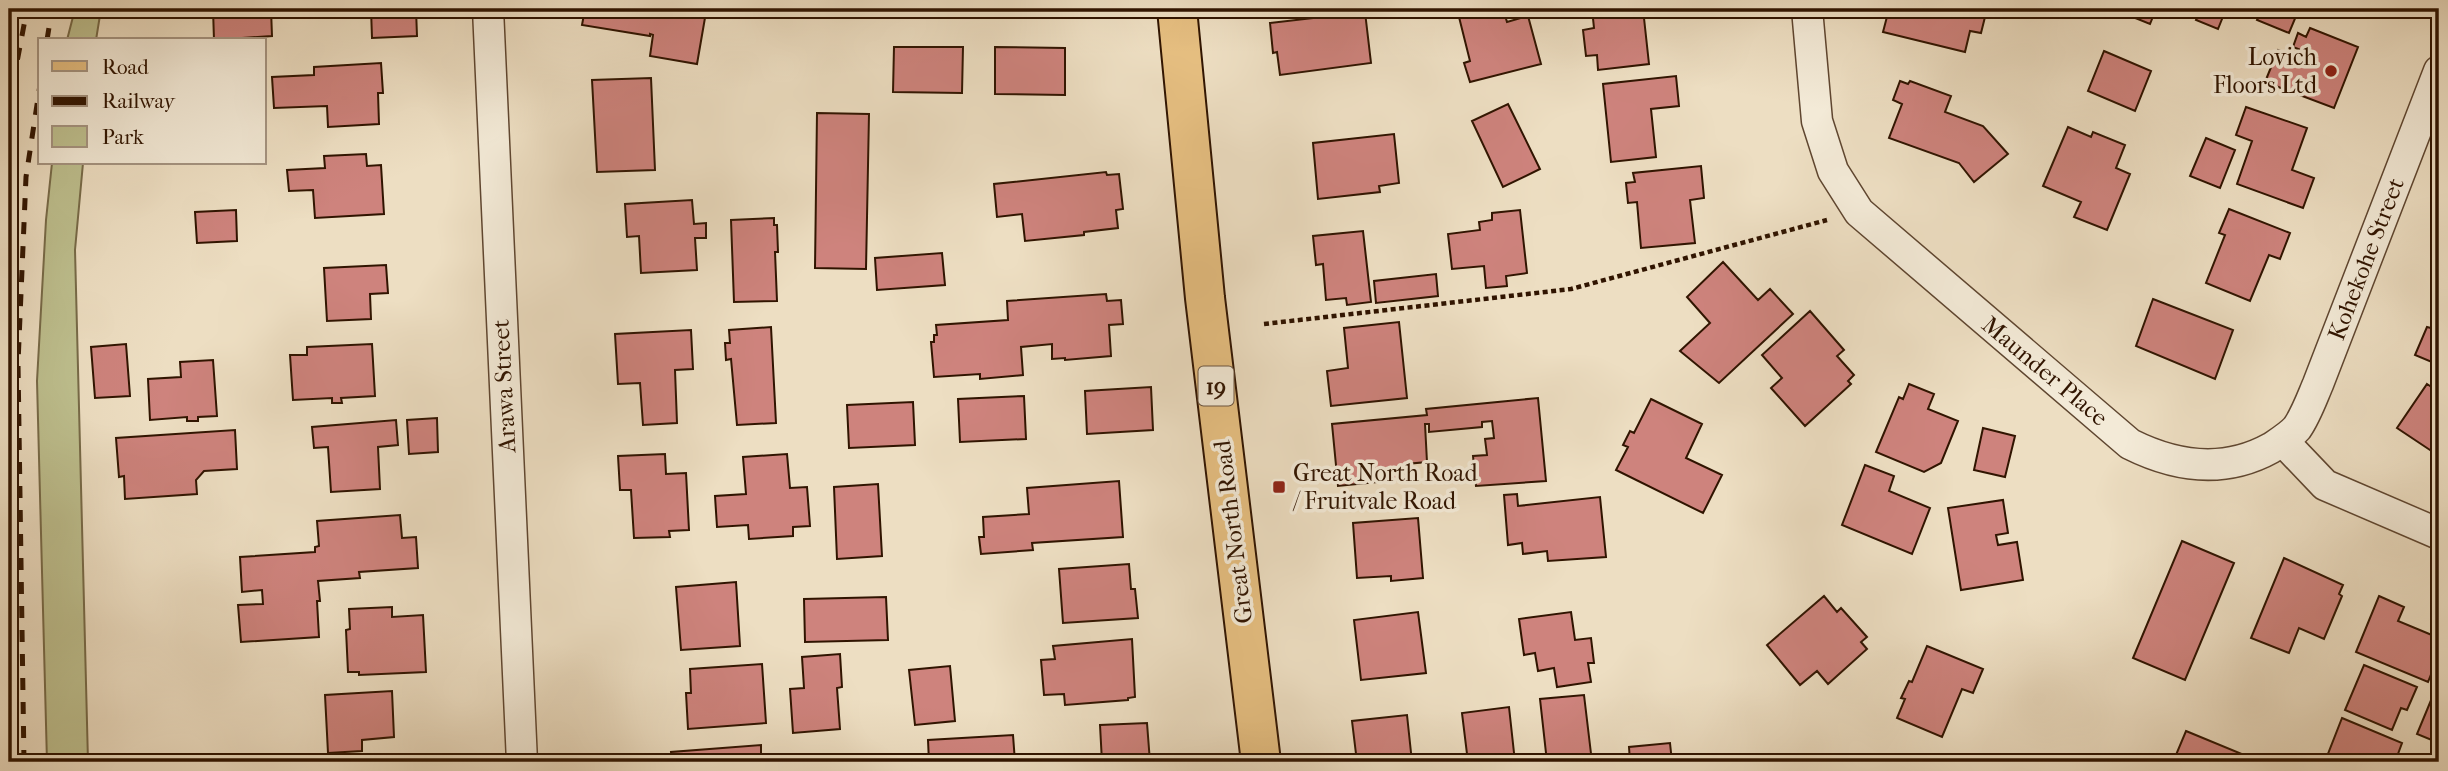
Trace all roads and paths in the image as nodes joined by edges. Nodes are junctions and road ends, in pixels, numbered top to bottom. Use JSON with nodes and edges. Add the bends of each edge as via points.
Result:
{"nodes":[{"id":1,"x":488,"y":9,"type":"edge"},
{"id":2,"x":1177,"y":9,"type":"edge"},
{"id":3,"x":1807,"y":9,"type":"edge"},
{"id":4,"x":2439,"y":71,"type":"edge"},
{"id":5,"x":1828,"y":220,"type":"dead end"},
{"id":6,"x":1264,"y":324,"type":"dead end"},
{"id":7,"x":2283,"y":441,"type":"junction"},
{"id":8,"x":2439,"y":534,"type":"edge"},
{"id":9,"x":522,"y":762,"type":"edge"},
{"id":10,"x":1261,"y":762,"type":"edge"}],
"edges":[{"from":1,"to":9,"type":"street","name":"Arawa Street"},
{"from":2,"to":10,"type":"main road","name":"Great North Road","number":"19","via":[[1205,298]]},
{"from":3,"to":7,"type":"street","name":"Maunder Place","via":[[1817,121],[1833,171],[1859,212],[2130,444],[2155,457],[2210,465],[2241,462]]},
{"from":4,"to":7,"type":"street","name":"Kohekohe Street","via":[[2309,407]]},
{"from":5,"to":6,"type":"path","via":[[1571,289]]},
{"from":7,"to":8,"type":"street","via":[[2325,485]]}]}
